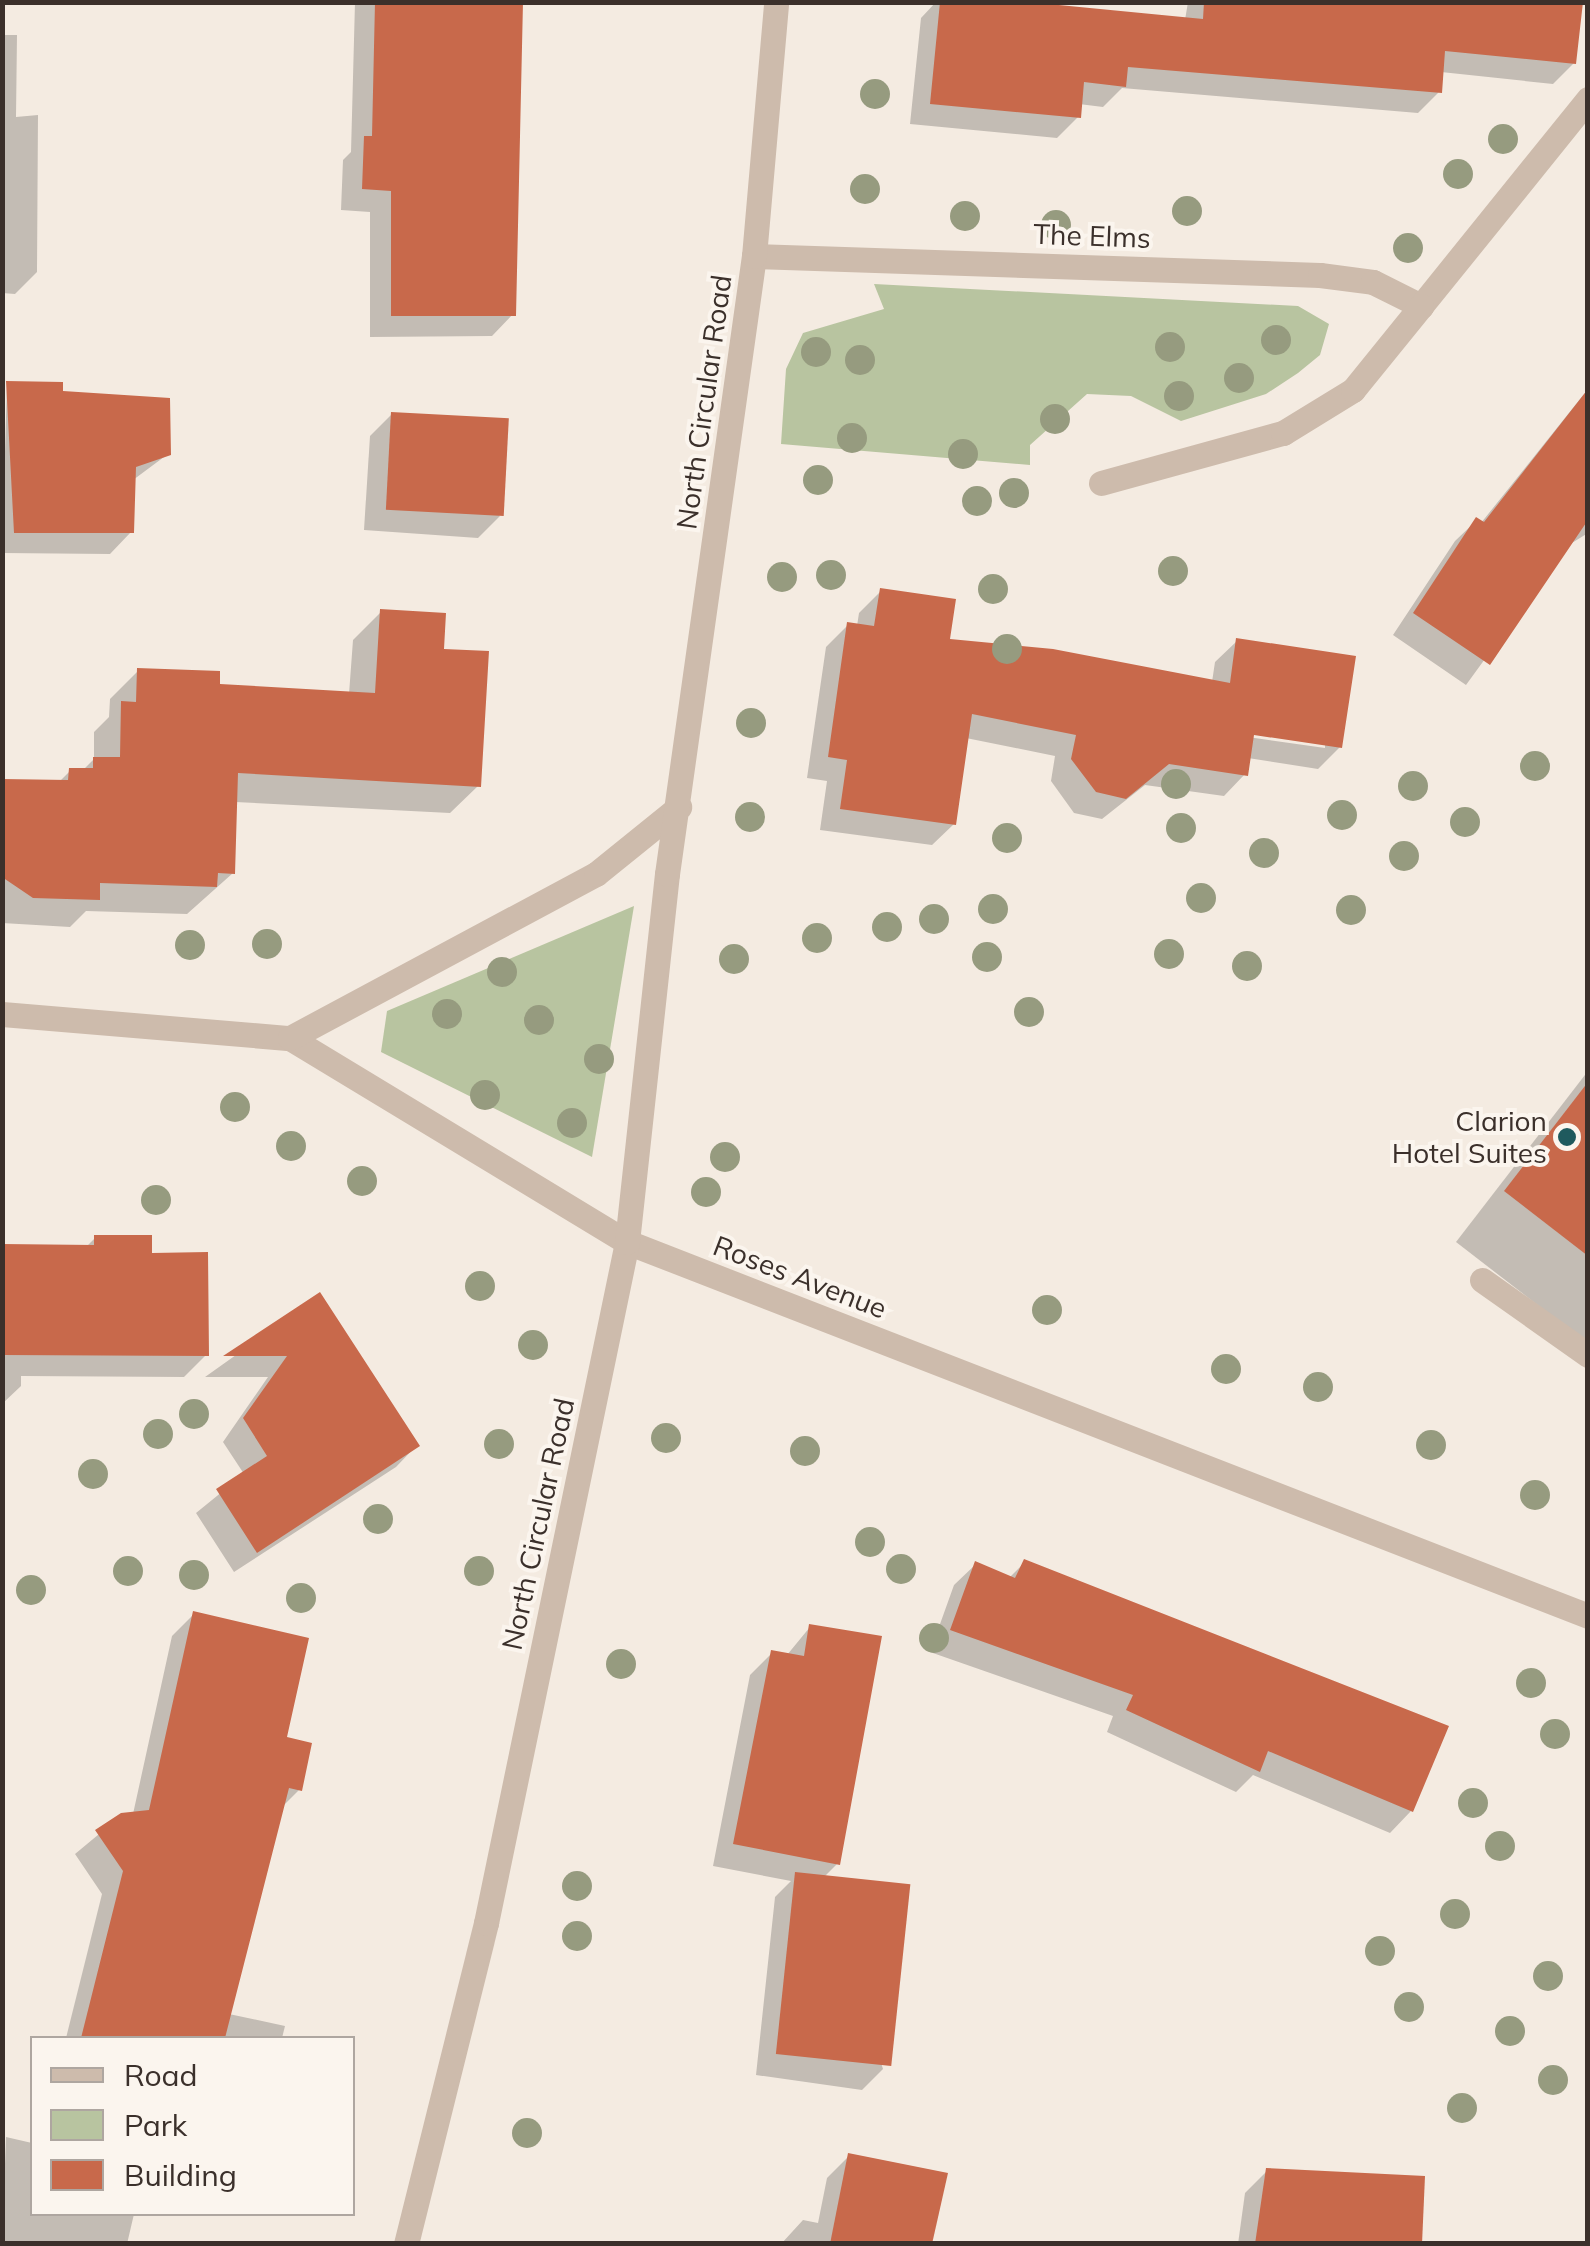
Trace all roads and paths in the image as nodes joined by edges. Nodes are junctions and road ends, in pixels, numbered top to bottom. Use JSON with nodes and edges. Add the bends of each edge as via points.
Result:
{"nodes":[{"id":1,"x":776,"y":2,"type":"edge"},
{"id":2,"x":1588,"y":99,"type":"edge"},
{"id":3,"x":754,"y":256,"type":"junction"},
{"id":4,"x":1421,"y":306,"type":"junction"},
{"id":5,"x":1101,"y":483,"type":"dead end"},
{"id":6,"x":679,"y":807,"type":"junction"},
{"id":7,"x":2,"y":1014,"type":"edge"},
{"id":8,"x":290,"y":1038,"type":"junction"},
{"id":9,"x":627,"y":1242,"type":"junction"},
{"id":10,"x":1482,"y":1280,"type":"dead end"},
{"id":11,"x":1588,"y":1355,"type":"edge"},
{"id":12,"x":1588,"y":1616,"type":"edge"},
{"id":13,"x":406,"y":2244,"type":"edge"}],
"edges":[{"from":1,"to":3,"type":"street","name":"North Circular Road"},
{"from":2,"to":4,"type":"street"},
{"from":3,"to":4,"type":"street","name":"The Elms","via":[[1320,275],[1373,282]]},
{"from":3,"to":6,"type":"street","name":"North Circular Road"},
{"from":4,"to":5,"type":"street","via":[[1353,390],[1283,434]]},
{"from":6,"to":8,"type":"street","via":[[596,874]]},
{"from":6,"to":9,"type":"street","name":"North Circular Road"},
{"from":7,"to":8,"type":"street","name":"Roses Avenue"},
{"from":8,"to":9,"type":"street","name":"Roses Avenue"},
{"from":9,"to":12,"type":"street","name":"Roses Avenue"},
{"from":9,"to":13,"type":"street","name":"North Circular Road","via":[[486,1923]]},
{"from":10,"to":11,"type":"street"}]}
